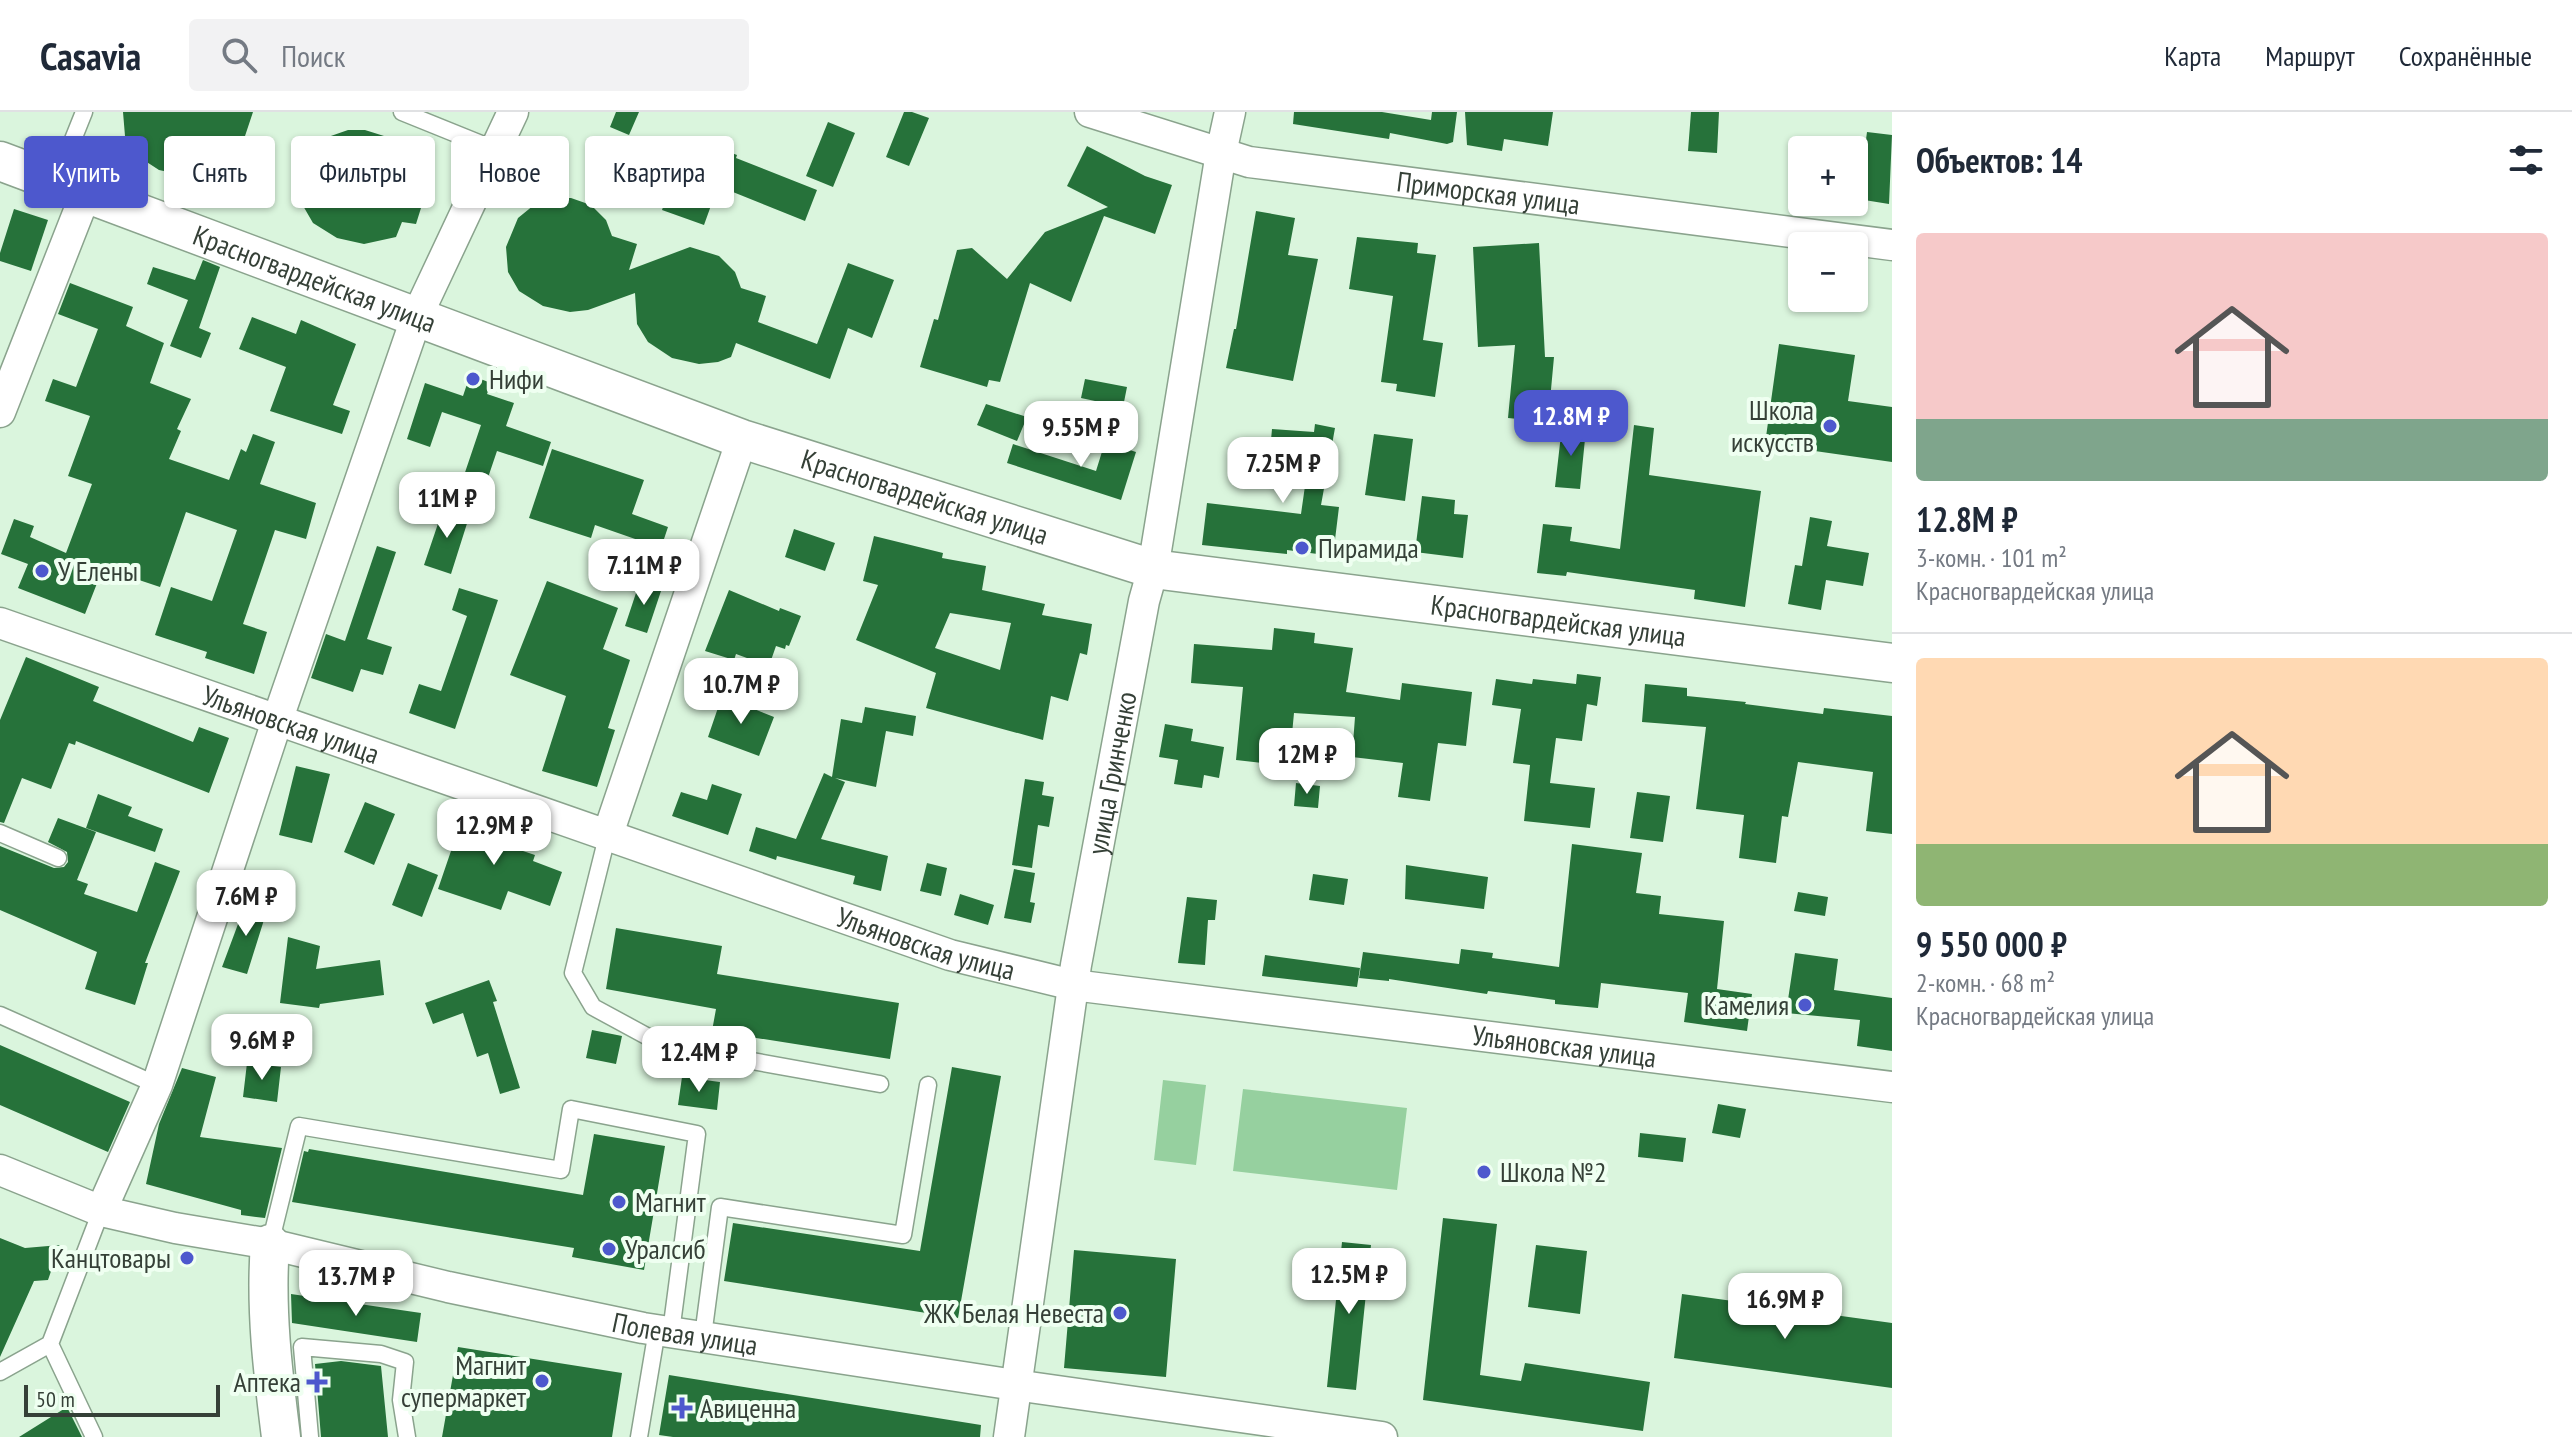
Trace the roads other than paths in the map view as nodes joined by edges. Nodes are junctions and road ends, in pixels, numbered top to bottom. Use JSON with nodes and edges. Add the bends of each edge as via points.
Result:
{"nodes":[{"id":1,"x":84,"y":112,"type":"edge"},
{"id":2,"x":402,"y":112,"type":"edge"},
{"id":3,"x":513,"y":112,"type":"edge"},
{"id":4,"x":1090,"y":112,"type":"edge"},
{"id":5,"x":1230,"y":112,"type":"edge"},
{"id":6,"x":80,"y":136,"type":"edge"},
{"id":7,"x":461,"y":136,"type":"edge"},
{"id":8,"x":502,"y":136,"type":"edge"},
{"id":9,"x":1221,"y":153,"type":"junction"},
{"id":10,"x":0,"y":161,"type":"edge"},
{"id":11,"x":24,"y":170,"type":"edge"},
{"id":12,"x":64,"y":208,"type":"edge"},
{"id":13,"x":127,"y":208,"type":"edge"},
{"id":14,"x":468,"y":208,"type":"edge"},
{"id":15,"x":1892,"y":245,"type":"edge"},
{"id":16,"x":417,"y":316,"type":"junction"},
{"id":17,"x":0,"y":412,"type":"edge"},
{"id":18,"x":742,"y":439,"type":"junction"},
{"id":19,"x":1153,"y":569,"type":"junction"},
{"id":20,"x":0,"y":623,"type":"edge"},
{"id":21,"x":1892,"y":663,"type":"edge"},
{"id":22,"x":277,"y":721,"type":"junction"},
{"id":23,"x":0,"y":833,"type":"edge"},
{"id":24,"x":607,"y":837,"type":"junction"},
{"id":25,"x":58,"y":858,"type":"dead end"},
{"id":26,"x":1073,"y":985,"type":"junction"},
{"id":27,"x":0,"y":1015,"type":"edge"},
{"id":28,"x":880,"y":1084,"type":"dead end"},
{"id":29,"x":157,"y":1085,"type":"junction"},
{"id":30,"x":928,"y":1085,"type":"dead end"},
{"id":31,"x":1892,"y":1087,"type":"edge"},
{"id":32,"x":0,"y":1170,"type":"edge"},
{"id":33,"x":101,"y":1211,"type":"junction"},
{"id":34,"x":270,"y":1244,"type":"junction"},
{"id":35,"x":664,"y":1331,"type":"junction"},
{"id":36,"x":703,"y":1336,"type":"junction"},
{"id":37,"x":50,"y":1344,"type":"junction"},
{"id":38,"x":286,"y":1348,"type":"junction"},
{"id":39,"x":0,"y":1372,"type":"edge"},
{"id":40,"x":1015,"y":1385,"type":"junction"},
{"id":41,"x":94,"y":1437,"type":"edge"},
{"id":42,"x":281,"y":1437,"type":"edge"},
{"id":43,"x":310,"y":1437,"type":"edge"},
{"id":44,"x":407,"y":1437,"type":"edge"},
{"id":45,"x":639,"y":1437,"type":"edge"},
{"id":46,"x":1009,"y":1437,"type":"edge"},
{"id":47,"x":1382,"y":1437,"type":"edge"}],
"edges":[{"from":1,"to":6,"type":"lane"},
{"from":2,"to":7,"type":"lane"},
{"from":3,"to":8,"type":"street"},
{"from":4,"to":9,"type":"street","name":"Приморская улица"},
{"from":5,"to":9,"type":"street","name":"улица Гринченко"},
{"from":9,"to":15,"type":"street","name":"Приморская улица","via":[[1249,162]]},
{"from":9,"to":19,"type":"street","name":"улица Гринченко"},
{"from":10,"to":11,"type":"street","name":"Красногвардейская улица"},
{"from":12,"to":17,"type":"street"},
{"from":13,"to":16,"type":"street","name":"Красногвардейская улица"},
{"from":14,"to":16,"type":"street"},
{"from":16,"to":18,"type":"street","name":"Красногвардейская улица"},
{"from":16,"to":22,"type":"street"},
{"from":18,"to":19,"type":"street","name":"Красногвардейская улица"},
{"from":18,"to":24,"type":"street"},
{"from":19,"to":21,"type":"street","name":"Красногвардейская улица"},
{"from":19,"to":26,"type":"street","name":"улица Гринченко"},
{"from":20,"to":22,"type":"street","name":"Ульяновская улица"},
{"from":22,"to":24,"type":"street","name":"Ульяновская улица"},
{"from":22,"to":29,"type":"street"},
{"from":23,"to":25,"type":"lane"},
{"from":24,"to":26,"type":"street","name":"Ульяновская улица","via":[[950,955]]},
{"from":24,"to":28,"type":"lane","via":[[573,973],[593,1007],[663,1045]]},
{"from":26,"to":31,"type":"street","name":"Ульяновская улица"},
{"from":26,"to":40,"type":"street","name":"улица Гринченко"},
{"from":27,"to":29,"type":"lane"},
{"from":29,"to":33,"type":"street"},
{"from":30,"to":36,"type":"lane","via":[[903,1235],[720,1207]]},
{"from":32,"to":33,"type":"street","name":"Полевая улица"},
{"from":33,"to":34,"type":"street","name":"Полевая улица"},
{"from":33,"to":37,"type":"lane"},
{"from":34,"to":35,"type":"street","name":"Полевая улица"},
{"from":34,"to":35,"type":"lane","via":[[299,1126],[561,1170],[571,1109],[689,1132],[697,1134]]},
{"from":34,"to":38,"type":"street","via":[[267,1277]]},
{"from":35,"to":36,"type":"street","name":"Полевая улица"},
{"from":35,"to":45,"type":"lane"},
{"from":36,"to":40,"type":"street","name":"Полевая улица"},
{"from":37,"to":39,"type":"lane"},
{"from":37,"to":41,"type":"lane"},
{"from":38,"to":42,"type":"street"},
{"from":38,"to":43,"type":"lane"},
{"from":38,"to":44,"type":"lane","via":[[381,1354],[405,1362],[401,1400]]},
{"from":40,"to":46,"type":"street","name":"улица Гринченко"},
{"from":40,"to":47,"type":"street","name":"Полевая улица"}]}
